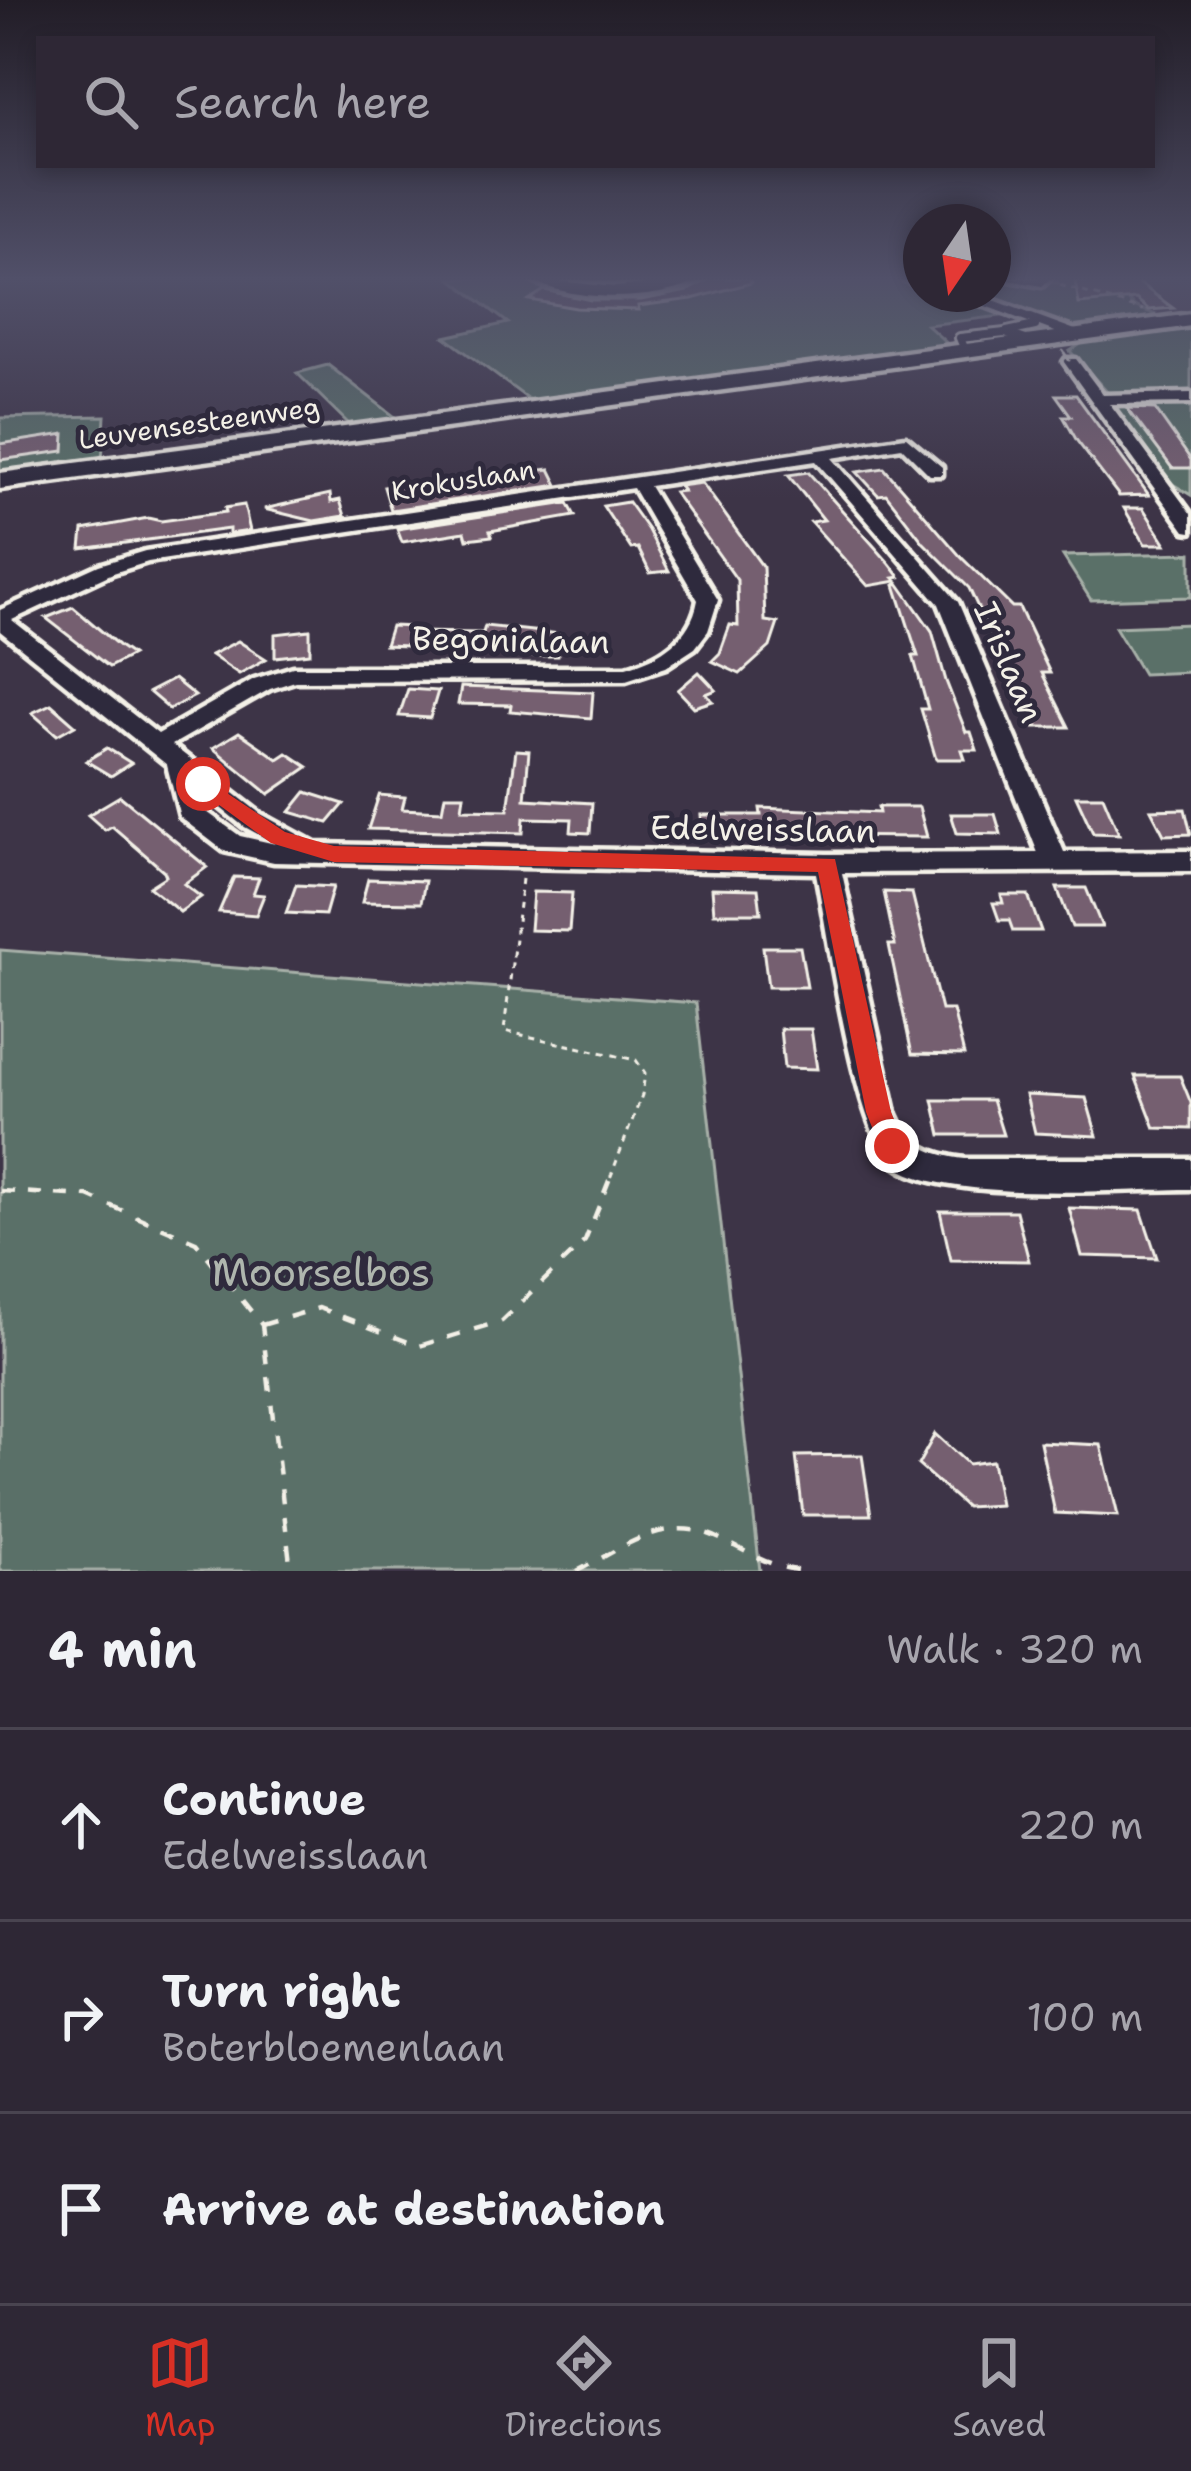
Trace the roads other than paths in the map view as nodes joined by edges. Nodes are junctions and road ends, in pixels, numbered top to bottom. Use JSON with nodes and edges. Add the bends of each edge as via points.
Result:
{"nodes":[{"id":1,"x":955,"y":351,"type":"edge"},
{"id":2,"x":1071,"y":362,"type":"dead end"},
{"id":3,"x":1191,"y":398,"type":"edge"},
{"id":4,"x":1100,"y":400,"type":"junction"},
{"id":5,"x":820,"y":455,"type":"junction"},
{"id":6,"x":936,"y":470,"type":"dead end"},
{"id":7,"x":637,"y":480,"type":"junction"},
{"id":8,"x":0,"y":481,"type":"edge"},
{"id":9,"x":1183,"y":506,"type":"edge"},
{"id":10,"x":1191,"y":527,"type":"edge"},
{"id":11,"x":0,"y":619,"type":"edge"},
{"id":12,"x":155,"y":745,"type":"junction"},
{"id":13,"x":179,"y":765,"type":"junction"},
{"id":14,"x":224,"y":799,"type":"junction"},
{"id":15,"x":193,"y":814,"type":"junction"},
{"id":16,"x":252,"y":820,"type":"junction"},
{"id":17,"x":224,"y":839,"type":"junction"},
{"id":18,"x":334,"y":854,"type":"junction"},
{"id":19,"x":1191,"y":861,"type":"edge"},
{"id":20,"x":1055,"y":862,"type":"junction"},
{"id":21,"x":827,"y":864,"type":"junction"},
{"id":22,"x":1191,"y":1174,"type":"edge"}],
"edges":[{"from":1,"to":8,"type":"main road","name":"Leuvensesteenweg"},
{"from":2,"to":4,"type":"street"},
{"from":3,"to":4,"type":"street"},
{"from":4,"to":9,"type":"street"},
{"from":5,"to":6,"type":"street","name":"Krokuslaan","via":[[906,442]]},
{"from":5,"to":7,"type":"street","name":"Krokuslaan"},
{"from":5,"to":20,"type":"street","name":"Irislaan","via":[[948,602]]},
{"from":7,"to":11,"type":"street","name":"Krokuslaan","via":[[145,557]]},
{"from":7,"to":12,"type":"street","name":"Begonialaan","via":[[708,600],[697,633],[666,659],[610,676],[293,674]]},
{"from":9,"to":10,"type":"street"},
{"from":11,"to":12,"type":"street","name":"Edelweisslaan"},
{"from":12,"to":13,"type":"street","name":"Edelweisslaan"},
{"from":13,"to":14,"type":"street","name":"Edelweisslaan"},
{"from":13,"to":15,"type":"street"},
{"from":14,"to":15,"type":"street","via":[[204,801]]},
{"from":14,"to":16,"type":"street","name":"Edelweisslaan"},
{"from":15,"to":17,"type":"street","name":"Edelweisslaan"},
{"from":16,"to":17,"type":"street","via":[[245,835]]},
{"from":16,"to":18,"type":"street","name":"Edelweisslaan","via":[[286,842]]},
{"from":17,"to":18,"type":"street","name":"Edelweisslaan","via":[[263,852]]},
{"from":18,"to":21,"type":"street","name":"Edelweisslaan"},
{"from":19,"to":20,"type":"street","name":"Edelweisslaan"},
{"from":20,"to":21,"type":"street","name":"Edelweisslaan"},
{"from":21,"to":22,"type":"street","via":[[879,1112],[899,1153],[965,1174]]}]}
